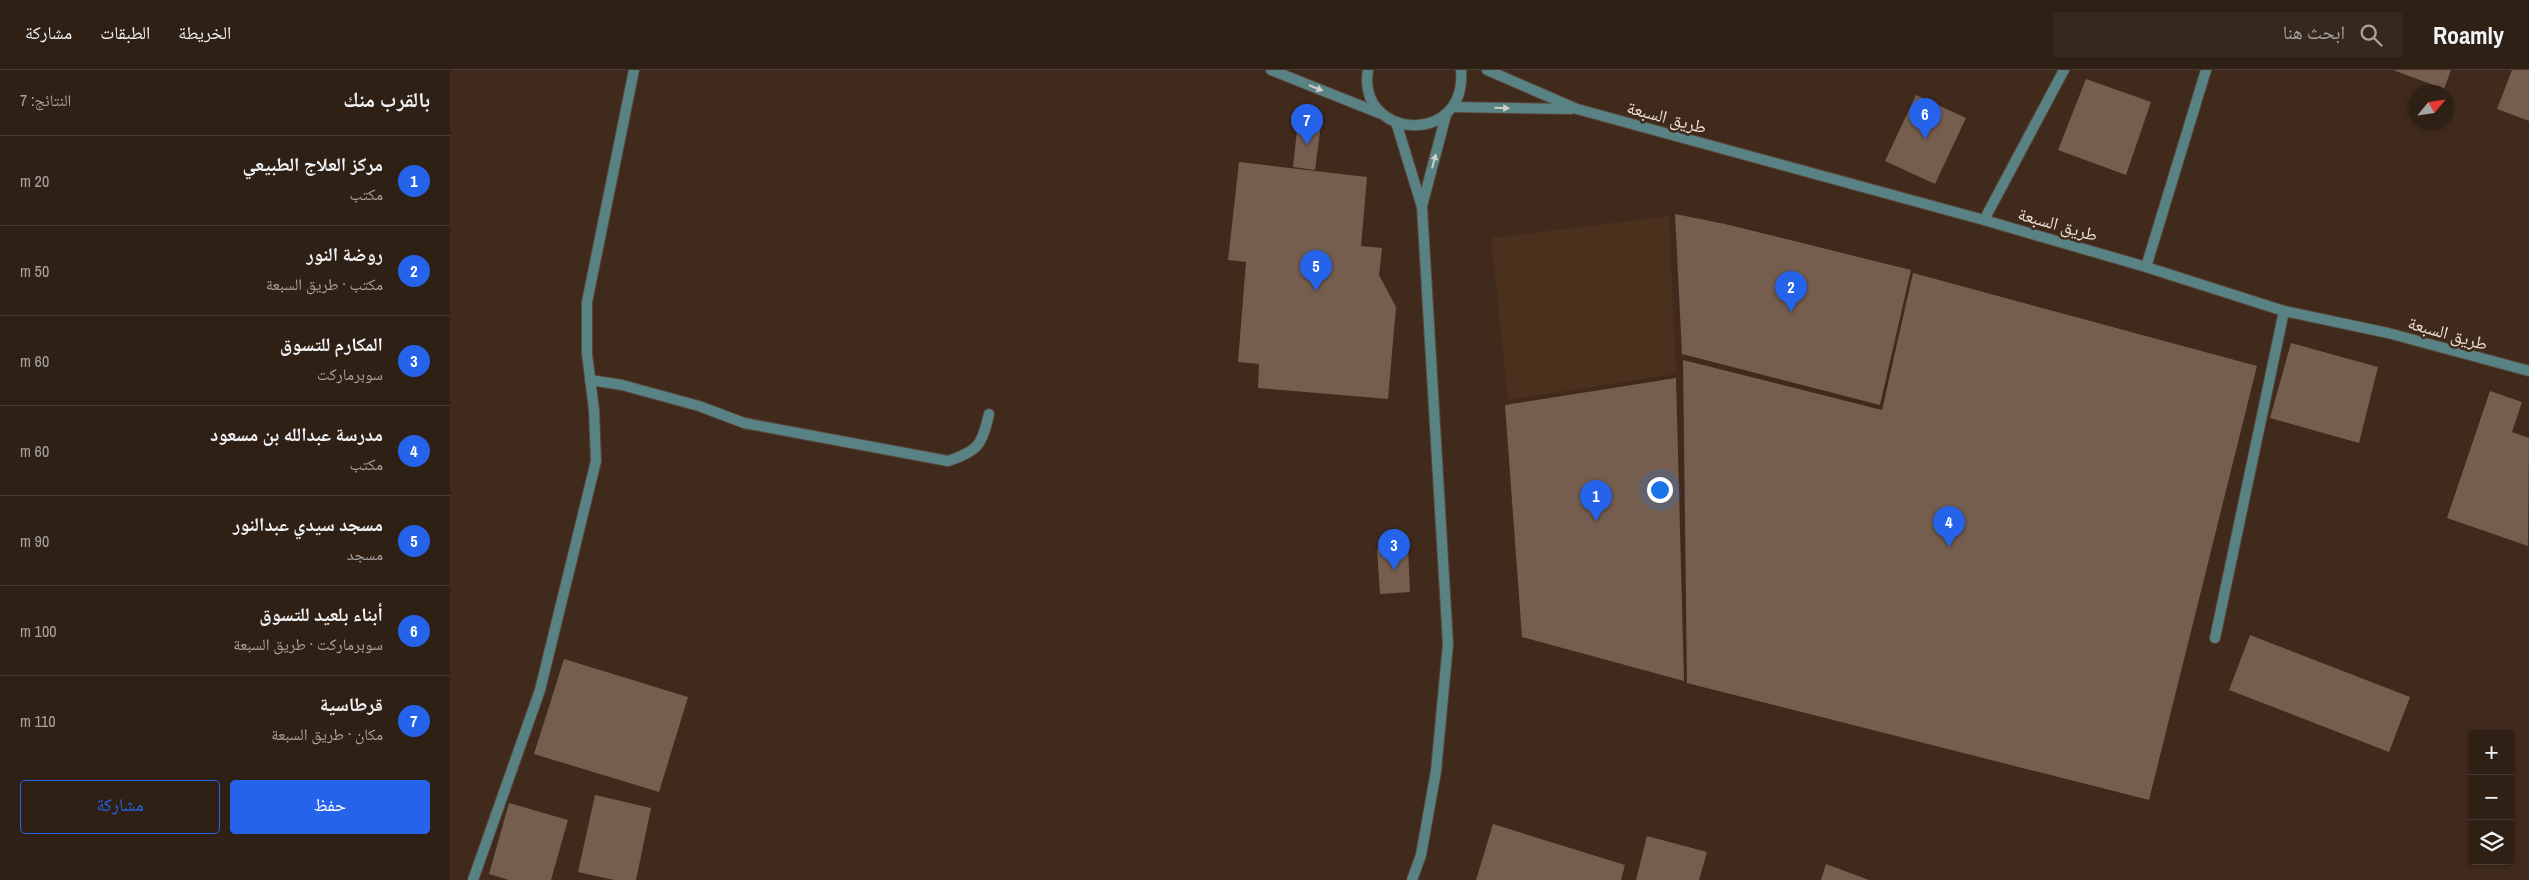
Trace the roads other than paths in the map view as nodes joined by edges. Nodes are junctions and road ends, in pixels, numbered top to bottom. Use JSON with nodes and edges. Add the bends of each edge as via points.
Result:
{"nodes":[{"id":1,"x":634,"y":70,"type":"edge"},
{"id":2,"x":1271,"y":70,"type":"edge"},
{"id":3,"x":1368,"y":70,"type":"edge"},
{"id":4,"x":1461,"y":70,"type":"edge"},
{"id":5,"x":1487,"y":70,"type":"edge"},
{"id":6,"x":2064,"y":70,"type":"edge"},
{"id":7,"x":2206,"y":70,"type":"edge"},
{"id":8,"x":1577,"y":109,"type":"junction"},
{"id":9,"x":1449,"y":111,"type":"junction"},
{"id":10,"x":1382,"y":114,"type":"junction"},
{"id":11,"x":1396,"y":122,"type":"junction"},
{"id":12,"x":1422,"y":207,"type":"junction"},
{"id":13,"x":1984,"y":220,"type":"junction"},
{"id":14,"x":2146,"y":267,"type":"junction"},
{"id":15,"x":2284,"y":311,"type":"junction"},
{"id":16,"x":2529,"y":371,"type":"edge"},
{"id":17,"x":590,"y":380,"type":"junction"},
{"id":18,"x":989,"y":414,"type":"dead end"},
{"id":19,"x":2215,"y":638,"type":"dead end"},
{"id":20,"x":473,"y":880,"type":"edge"},
{"id":21,"x":1412,"y":880,"type":"edge"}],
"edges":[{"from":1,"to":17,"type":"street","via":[[587,302]]},
{"from":2,"to":10,"type":"street","one_way":true},
{"from":3,"to":10,"type":"street","via":[[1368,91]]},
{"from":4,"to":9,"type":"street","via":[[1460,95]]},
{"from":5,"to":8,"type":"street"},
{"from":6,"to":13,"type":"street"},
{"from":7,"to":14,"type":"street"},
{"from":9,"to":8,"type":"street","one_way":true},
{"from":8,"to":13,"type":"street","name":"طريق السبعة"},
{"from":9,"to":11,"type":"street","via":[[1422,126]]},
{"from":12,"to":9,"type":"street","one_way":true},
{"from":10,"to":11,"type":"street"},
{"from":11,"to":12,"type":"street"},
{"from":12,"to":21,"type":"street","via":[[1448,644],[1435,779],[1421,854]]},
{"from":13,"to":14,"type":"street","name":"طريق السبعة"},
{"from":14,"to":15,"type":"street","name":"طريق السبعة"},
{"from":15,"to":16,"type":"street","name":"طريق السبعة","via":[[2388,333]]},
{"from":15,"to":19,"type":"street"},
{"from":17,"to":18,"type":"street","via":[[622,385],[699,406],[744,423],[948,461],[966,455],[983,440]]},
{"from":17,"to":20,"type":"street","via":[[596,461],[540,690]]}]}
